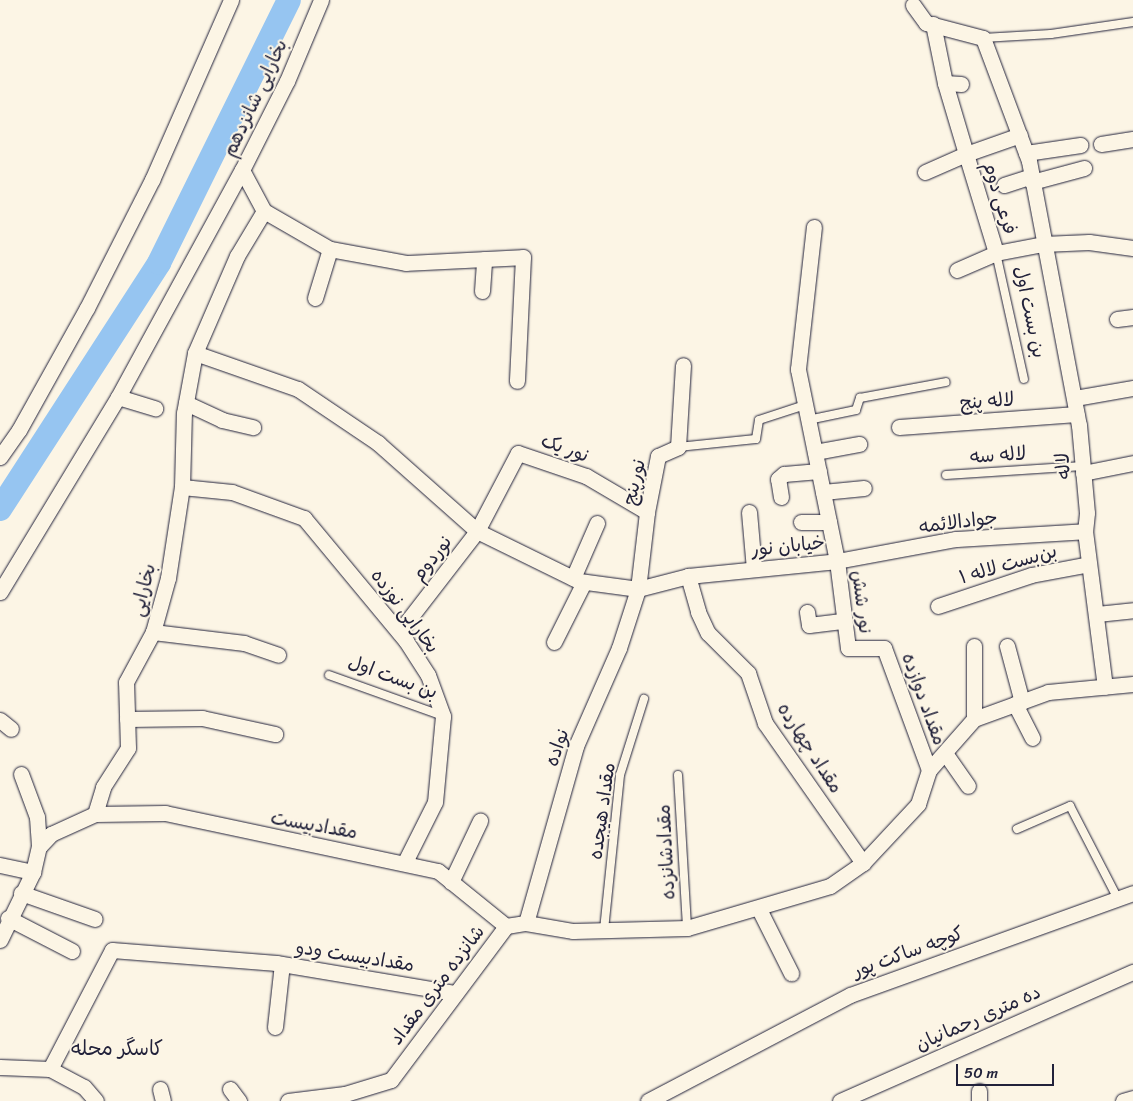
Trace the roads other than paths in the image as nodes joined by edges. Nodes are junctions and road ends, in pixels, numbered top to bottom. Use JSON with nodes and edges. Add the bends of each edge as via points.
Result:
{"nodes":[{"id":1,"x":231,"y":0,"type":"edge"},
{"id":2,"x":321,"y":0,"type":"edge"},
{"id":3,"x":913,"y":5,"type":"dead end"},
{"id":4,"x":1133,"y":22,"type":"edge"},
{"id":5,"x":933,"y":24,"type":"junction"},
{"id":6,"x":983,"y":38,"type":"junction"},
{"id":7,"x":945,"y":83,"type":"junction"},
{"id":8,"x":962,"y":84,"type":"dead end"},
{"id":9,"x":1020,"y":135,"type":"junction"},
{"id":10,"x":1133,"y":139,"type":"edge"},
{"id":11,"x":1101,"y":144,"type":"dead end"},
{"id":12,"x":1080,"y":145,"type":"dead end"},
{"id":13,"x":1026,"y":153,"type":"junction"},
{"id":14,"x":966,"y":154,"type":"junction"},
{"id":15,"x":1084,"y":168,"type":"dead end"},
{"id":16,"x":242,"y":170,"type":"junction"},
{"id":17,"x":925,"y":172,"type":"dead end"},
{"id":18,"x":1032,"y":179,"type":"junction"},
{"id":19,"x":1004,"y":185,"type":"dead end"},
{"id":20,"x":264,"y":210,"type":"junction"},
{"id":21,"x":814,"y":227,"type":"dead end"},
{"id":22,"x":1043,"y":244,"type":"junction"},
{"id":23,"x":1133,"y":248,"type":"edge"},
{"id":24,"x":330,"y":249,"type":"junction"},
{"id":25,"x":996,"y":253,"type":"junction"},
{"id":26,"x":484,"y":259,"type":"junction"},
{"id":27,"x":957,"y":270,"type":"dead end"},
{"id":28,"x":482,"y":291,"type":"dead end"},
{"id":29,"x":315,"y":298,"type":"dead end"},
{"id":30,"x":1133,"y":317,"type":"edge"},
{"id":31,"x":1117,"y":319,"type":"dead end"},
{"id":32,"x":195,"y":353,"type":"junction"},
{"id":33,"x":683,"y":365,"type":"dead end"},
{"id":34,"x":1024,"y":378,"type":"dead end"},
{"id":35,"x":517,"y":381,"type":"dead end"},
{"id":36,"x":946,"y":382,"type":"dead end"},
{"id":37,"x":1133,"y":388,"type":"edge"},
{"id":38,"x":118,"y":397,"type":"junction"},
{"id":39,"x":1075,"y":398,"type":"junction"},
{"id":40,"x":186,"y":403,"type":"junction"},
{"id":41,"x":156,"y":408,"type":"dead end"},
{"id":42,"x":806,"y":412,"type":"junction"},
{"id":43,"x":1077,"y":414,"type":"junction"},
{"id":44,"x":252,"y":427,"type":"dead end"},
{"id":45,"x":899,"y":428,"type":"dead end"},
{"id":46,"x":859,"y":444,"type":"dead end"},
{"id":47,"x":678,"y":448,"type":"junction"},
{"id":48,"x":815,"y":452,"type":"junction"},
{"id":49,"x":0,"y":458,"type":"edge"},
{"id":50,"x":1133,"y":463,"type":"edge"},
{"id":51,"x":818,"y":470,"type":"junction"},
{"id":52,"x":1083,"y":470,"type":"junction"},
{"id":53,"x":946,"y":475,"type":"dead end"},
{"id":54,"x":182,"y":487,"type":"junction"},
{"id":55,"x":864,"y":488,"type":"dead end"},
{"id":56,"x":823,"y":492,"type":"junction"},
{"id":57,"x":781,"y":497,"type":"dead end"},
{"id":58,"x":647,"y":512,"type":"junction"},
{"id":59,"x":750,"y":512,"type":"dead end"},
{"id":60,"x":597,"y":522,"type":"dead end"},
{"id":61,"x":801,"y":522,"type":"dead end"},
{"id":62,"x":829,"y":522,"type":"junction"},
{"id":63,"x":477,"y":531,"type":"junction"},
{"id":64,"x":1085,"y":531,"type":"junction"},
{"id":65,"x":837,"y":561,"type":"junction"},
{"id":66,"x":1089,"y":564,"type":"junction"},
{"id":67,"x":754,"y":569,"type":"junction"},
{"id":68,"x":688,"y":576,"type":"junction"},
{"id":69,"x":578,"y":580,"type":"junction"},
{"id":70,"x":638,"y":589,"type":"junction"},
{"id":71,"x":0,"y":592,"type":"edge"},
{"id":72,"x":938,"y":606,"type":"dead end"},
{"id":73,"x":1133,"y":610,"type":"edge"},
{"id":74,"x":807,"y":612,"type":"dead end"},
{"id":75,"x":1097,"y":614,"type":"junction"},
{"id":76,"x":844,"y":621,"type":"junction"},
{"id":77,"x":153,"y":632,"type":"junction"},
{"id":78,"x":399,"y":632,"type":"junction"},
{"id":79,"x":554,"y":642,"type":"dead end"},
{"id":80,"x":974,"y":646,"type":"dead end"},
{"id":81,"x":1007,"y":646,"type":"dead end"},
{"id":82,"x":848,"y":648,"type":"joint"},
{"id":83,"x":278,"y":655,"type":"dead end"},
{"id":84,"x":329,"y":675,"type":"dead end"},
{"id":85,"x":1133,"y":685,"type":"edge"},
{"id":86,"x":1105,"y":687,"type":"junction"},
{"id":87,"x":644,"y":699,"type":"dead end"},
{"id":88,"x":1018,"y":703,"type":"junction"},
{"id":89,"x":443,"y":716,"type":"junction"},
{"id":90,"x":127,"y":719,"type":"junction"},
{"id":91,"x":974,"y":720,"type":"junction"},
{"id":92,"x":275,"y":734,"type":"dead end"},
{"id":93,"x":1032,"y":738,"type":"dead end"},
{"id":94,"x":945,"y":753,"type":"junction"},
{"id":95,"x":929,"y":770,"type":"junction"},
{"id":96,"x":21,"y":774,"type":"dead end"},
{"id":97,"x":678,"y":775,"type":"dead end"},
{"id":98,"x":968,"y":786,"type":"dead end"},
{"id":99,"x":95,"y":814,"type":"junction"},
{"id":100,"x":480,"y":821,"type":"dead end"},
{"id":101,"x":1017,"y":829,"type":"dead end"},
{"id":102,"x":39,"y":847,"type":"junction"},
{"id":103,"x":405,"y":862,"type":"junction"},
{"id":104,"x":863,"y":863,"type":"junction"},
{"id":105,"x":0,"y":865,"type":"edge"},
{"id":106,"x":32,"y":872,"type":"junction"},
{"id":107,"x":451,"y":882,"type":"junction"},
{"id":108,"x":21,"y":893,"type":"junction"},
{"id":109,"x":1133,"y":893,"type":"edge"},
{"id":110,"x":1117,"y":897,"type":"junction"},
{"id":111,"x":759,"y":910,"type":"junction"},
{"id":112,"x":8,"y":918,"type":"junction"},
{"id":113,"x":95,"y":919,"type":"dead end"},
{"id":114,"x":526,"y":923,"type":"junction"},
{"id":115,"x":506,"y":926,"type":"junction"},
{"id":116,"x":687,"y":928,"type":"junction"},
{"id":117,"x":604,"y":930,"type":"junction"},
{"id":118,"x":0,"y":940,"type":"edge"},
{"id":119,"x":72,"y":951,"type":"dead end"},
{"id":120,"x":279,"y":964,"type":"junction"},
{"id":121,"x":1133,"y":972,"type":"edge"},
{"id":122,"x":791,"y":973,"type":"dead end"},
{"id":123,"x":456,"y":993,"type":"junction"},
{"id":124,"x":274,"y":1027,"type":"dead end"},
{"id":125,"x":0,"y":1067,"type":"edge"},
{"id":126,"x":50,"y":1069,"type":"junction"},
{"id":127,"x":346,"y":1097,"type":"edge"},
{"id":128,"x":1133,"y":1098,"type":"edge"},
{"id":129,"x":315,"y":1099,"type":"edge"},
{"id":130,"x":96,"y":1101,"type":"edge"},
{"id":131,"x":288,"y":1101,"type":"edge"},
{"id":132,"x":648,"y":1101,"type":"edge"},
{"id":133,"x":840,"y":1101,"type":"edge"},
{"id":134,"x":1123,"y":1101,"type":"edge"}],
"edges":[{"from":1,"to":49,"type":"street","via":[[152,180],[87,308]]},
{"from":2,"to":16,"type":"street","name":"بخارایی شانزدهم"},
{"from":3,"to":5,"type":"street","via":[[926,23]]},
{"from":4,"to":6,"type":"lane","via":[[1051,34]]},
{"from":5,"to":6,"type":"street"},
{"from":5,"to":7,"type":"street","name":"فرعی دوم"},
{"from":6,"to":9,"type":"street","name":"لاله"},
{"from":7,"to":8,"type":"street"},
{"from":7,"to":14,"type":"street","name":"فرعی دوم"},
{"from":9,"to":13,"type":"street","name":"لاله"},
{"from":9,"to":14,"type":"street"},
{"from":10,"to":11,"type":"street"},
{"from":12,"to":13,"type":"street"},
{"from":13,"to":18,"type":"street","name":"لاله"},
{"from":14,"to":17,"type":"street"},
{"from":14,"to":25,"type":"street","name":"فرعی دوم"},
{"from":15,"to":18,"type":"street"},
{"from":16,"to":20,"type":"street","name":"بخارایی شانزدهم"},
{"from":16,"to":38,"type":"street"},
{"from":18,"to":19,"type":"street"},
{"from":18,"to":22,"type":"street","name":"لاله"},
{"from":20,"to":24,"type":"street"},
{"from":20,"to":32,"type":"street","name":"بخارایی","via":[[237,256]]},
{"from":21,"to":42,"type":"street","name":"خیابان نور","via":[[798,369]]},
{"from":22,"to":23,"type":"street","via":[[1088,242]]},
{"from":22,"to":25,"type":"street"},
{"from":22,"to":39,"type":"street","name":"لاله"},
{"from":24,"to":26,"type":"street","via":[[406,263]]},
{"from":24,"to":29,"type":"street"},
{"from":25,"to":27,"type":"street"},
{"from":25,"to":34,"type":"lane","name":"بن بست اول"},
{"from":26,"to":28,"type":"street"},
{"from":26,"to":35,"type":"street","via":[[523,257]]},
{"from":30,"to":31,"type":"street"},
{"from":32,"to":40,"type":"street","name":"بخارایی"},
{"from":32,"to":63,"type":"street","name":"خیابان نور","via":[[298,389],[378,443]]},
{"from":33,"to":47,"type":"street"},
{"from":36,"to":42,"type":"lane","via":[[860,398],[856,410]]},
{"from":37,"to":39,"type":"street"},
{"from":38,"to":41,"type":"street"},
{"from":38,"to":71,"type":"street"},
{"from":39,"to":43,"type":"street","name":"لاله"},
{"from":40,"to":44,"type":"street","via":[[222,420]]},
{"from":40,"to":54,"type":"street","name":"بخارایی"},
{"from":42,"to":47,"type":"lane","via":[[759,420],[756,439]]},
{"from":42,"to":48,"type":"street","name":"خیابان نور"},
{"from":43,"to":45,"type":"street","name":"لاله پنج"},
{"from":43,"to":52,"type":"street","name":"لاله"},
{"from":46,"to":48,"type":"street"},
{"from":47,"to":58,"type":"street","name":"نورپنج","via":[[658,456]]},
{"from":48,"to":51,"type":"street","name":"خیابان نور"},
{"from":50,"to":52,"type":"street"},
{"from":51,"to":56,"type":"street","name":"خیابان نور"},
{"from":51,"to":57,"type":"street","via":[[784,474],[778,479]]},
{"from":52,"to":53,"type":"lane","name":"لاله سه"},
{"from":52,"to":64,"type":"street","name":"لاله"},
{"from":54,"to":77,"type":"street","name":"بخارایی","via":[[168,578]]},
{"from":54,"to":78,"type":"street","name":"بخارایی نوزده","via":[[232,492],[304,518]]},
{"from":55,"to":56,"type":"street"},
{"from":56,"to":62,"type":"street","name":"خیابان نور"},
{"from":58,"to":63,"type":"street","name":"نور یک","via":[[586,476],[518,453]]},
{"from":58,"to":70,"type":"street","name":"نورپنج"},
{"from":59,"to":67,"type":"street"},
{"from":60,"to":69,"type":"street"},
{"from":61,"to":62,"type":"street"},
{"from":62,"to":65,"type":"street","name":"خیابان نور"},
{"from":63,"to":69,"type":"street","name":"خیابان نور"},
{"from":63,"to":78,"type":"street","name":"نوردوم"},
{"from":64,"to":65,"type":"street","name":"جوادالائمه","via":[[956,539]]},
{"from":64,"to":66,"type":"street","name":"لاله"},
{"from":65,"to":67,"type":"street","name":"خیابان نور"},
{"from":65,"to":76,"type":"street","name":"نور شش"},
{"from":66,"to":72,"type":"street","name":"بن‌بست لاله ۱","via":[[1031,575]]},
{"from":66,"to":75,"type":"street","name":"لاله"},
{"from":67,"to":68,"type":"street","name":"خیابان نور"},
{"from":68,"to":70,"type":"street","name":"خیابان نور"},
{"from":68,"to":104,"type":"street","name":"مقداد چهارده","via":[[708,633],[748,673],[765,723]]},
{"from":69,"to":70,"type":"street","name":"خیابان نور"},
{"from":69,"to":79,"type":"street"},
{"from":70,"to":114,"type":"street","name":"نواده","via":[[619,648],[576,746]]},
{"from":73,"to":75,"type":"street"},
{"from":74,"to":76,"type":"street","via":[[809,624]]},
{"from":75,"to":86,"type":"street","name":"لاله"},
{"from":76,"to":82,"type":"street","name":"نور شش"},
{"from":77,"to":83,"type":"street","via":[[244,643]]},
{"from":77,"to":90,"type":"street","name":"بخارایی","via":[[126,682]]},
{"from":78,"to":89,"type":"street","name":"بخارایی نوزده","via":[[428,675]]},
{"from":80,"to":91,"type":"street"},
{"from":81,"to":88,"type":"street"},
{"from":82,"to":95,"type":"street","name":"مقداد دوازده","via":[[884,648]]},
{"from":84,"to":89,"type":"lane","name":"بن بست اول"},
{"from":85,"to":86,"type":"street","name":"شانزده متری مقداد"},
{"from":86,"to":88,"type":"street","name":"شانزده متری مقداد","via":[[1048,692]]},
{"from":87,"to":117,"type":"lane","name":"مقداد هیجده","via":[[620,775]]},
{"from":88,"to":91,"type":"street","name":"شانزده متری مقداد"},
{"from":88,"to":93,"type":"street"},
{"from":89,"to":103,"type":"street","name":"بخارایی نوزده","via":[[435,802]]},
{"from":90,"to":92,"type":"street","via":[[202,718]]},
{"from":90,"to":99,"type":"street","name":"بخارایی","via":[[128,748],[103,788]]},
{"from":91,"to":94,"type":"street","name":"شانزده متری مقداد"},
{"from":94,"to":95,"type":"street","name":"شانزده متری مقداد"},
{"from":94,"to":98,"type":"street"},
{"from":95,"to":104,"type":"street","name":"شانزده متری مقداد","via":[[918,804]]},
{"from":96,"to":102,"type":"street","via":[[37,818]]},
{"from":97,"to":116,"type":"lane","name":"مقدادشانزده"},
{"from":99,"to":102,"type":"street","via":[[51,834]]},
{"from":99,"to":103,"type":"street","name":"مقدادبیست","via":[[165,813],[259,835]]},
{"from":100,"to":107,"type":"street"},
{"from":101,"to":110,"type":"lane","via":[[1070,806]]},
{"from":102,"to":106,"type":"street"},
{"from":103,"to":107,"type":"street","name":"مقدادبیست","via":[[438,871]]},
{"from":104,"to":111,"type":"street","name":"شانزده متری مقداد","via":[[830,886]]},
{"from":105,"to":106,"type":"street"},
{"from":106,"to":108,"type":"street"},
{"from":107,"to":115,"type":"street","name":"مقدادبیست"},
{"from":108,"to":112,"type":"street"},
{"from":108,"to":113,"type":"street"},
{"from":109,"to":110,"type":"street","name":"کوچه ساکت پور"},
{"from":110,"to":132,"type":"street","name":"کوچه ساکت پور","via":[[850,995]]},
{"from":111,"to":116,"type":"street","name":"شانزده متری مقداد"},
{"from":111,"to":122,"type":"street"},
{"from":112,"to":118,"type":"street"},
{"from":112,"to":119,"type":"street"},
{"from":114,"to":115,"type":"street","name":"شانزده متری مقداد"},
{"from":114,"to":117,"type":"street","name":"شانزده متری مقداد","via":[[573,931]]},
{"from":115,"to":123,"type":"street","name":"شانزده متری مقداد"},
{"from":116,"to":117,"type":"street","name":"شانزده متری مقداد"},
{"from":120,"to":123,"type":"street","name":"مقدادبیست ودو"},
{"from":120,"to":124,"type":"street"},
{"from":120,"to":126,"type":"street","name":"مقدادبیست ودو","via":[[112,950]]},
{"from":121,"to":133,"type":"street","name":"ده متری رحمانیان"},
{"from":123,"to":127,"type":"street","name":"شانزده متری مقداد","via":[[391,1080]]},
{"from":125,"to":126,"type":"street"},
{"from":126,"to":130,"type":"street","via":[[84,1086]]},
{"from":127,"to":129,"type":"street","name":"شانزده متری مقداد"},
{"from":128,"to":134,"type":"street"},
{"from":129,"to":131,"type":"street","name":"شانزده متری مقداد"}]}
